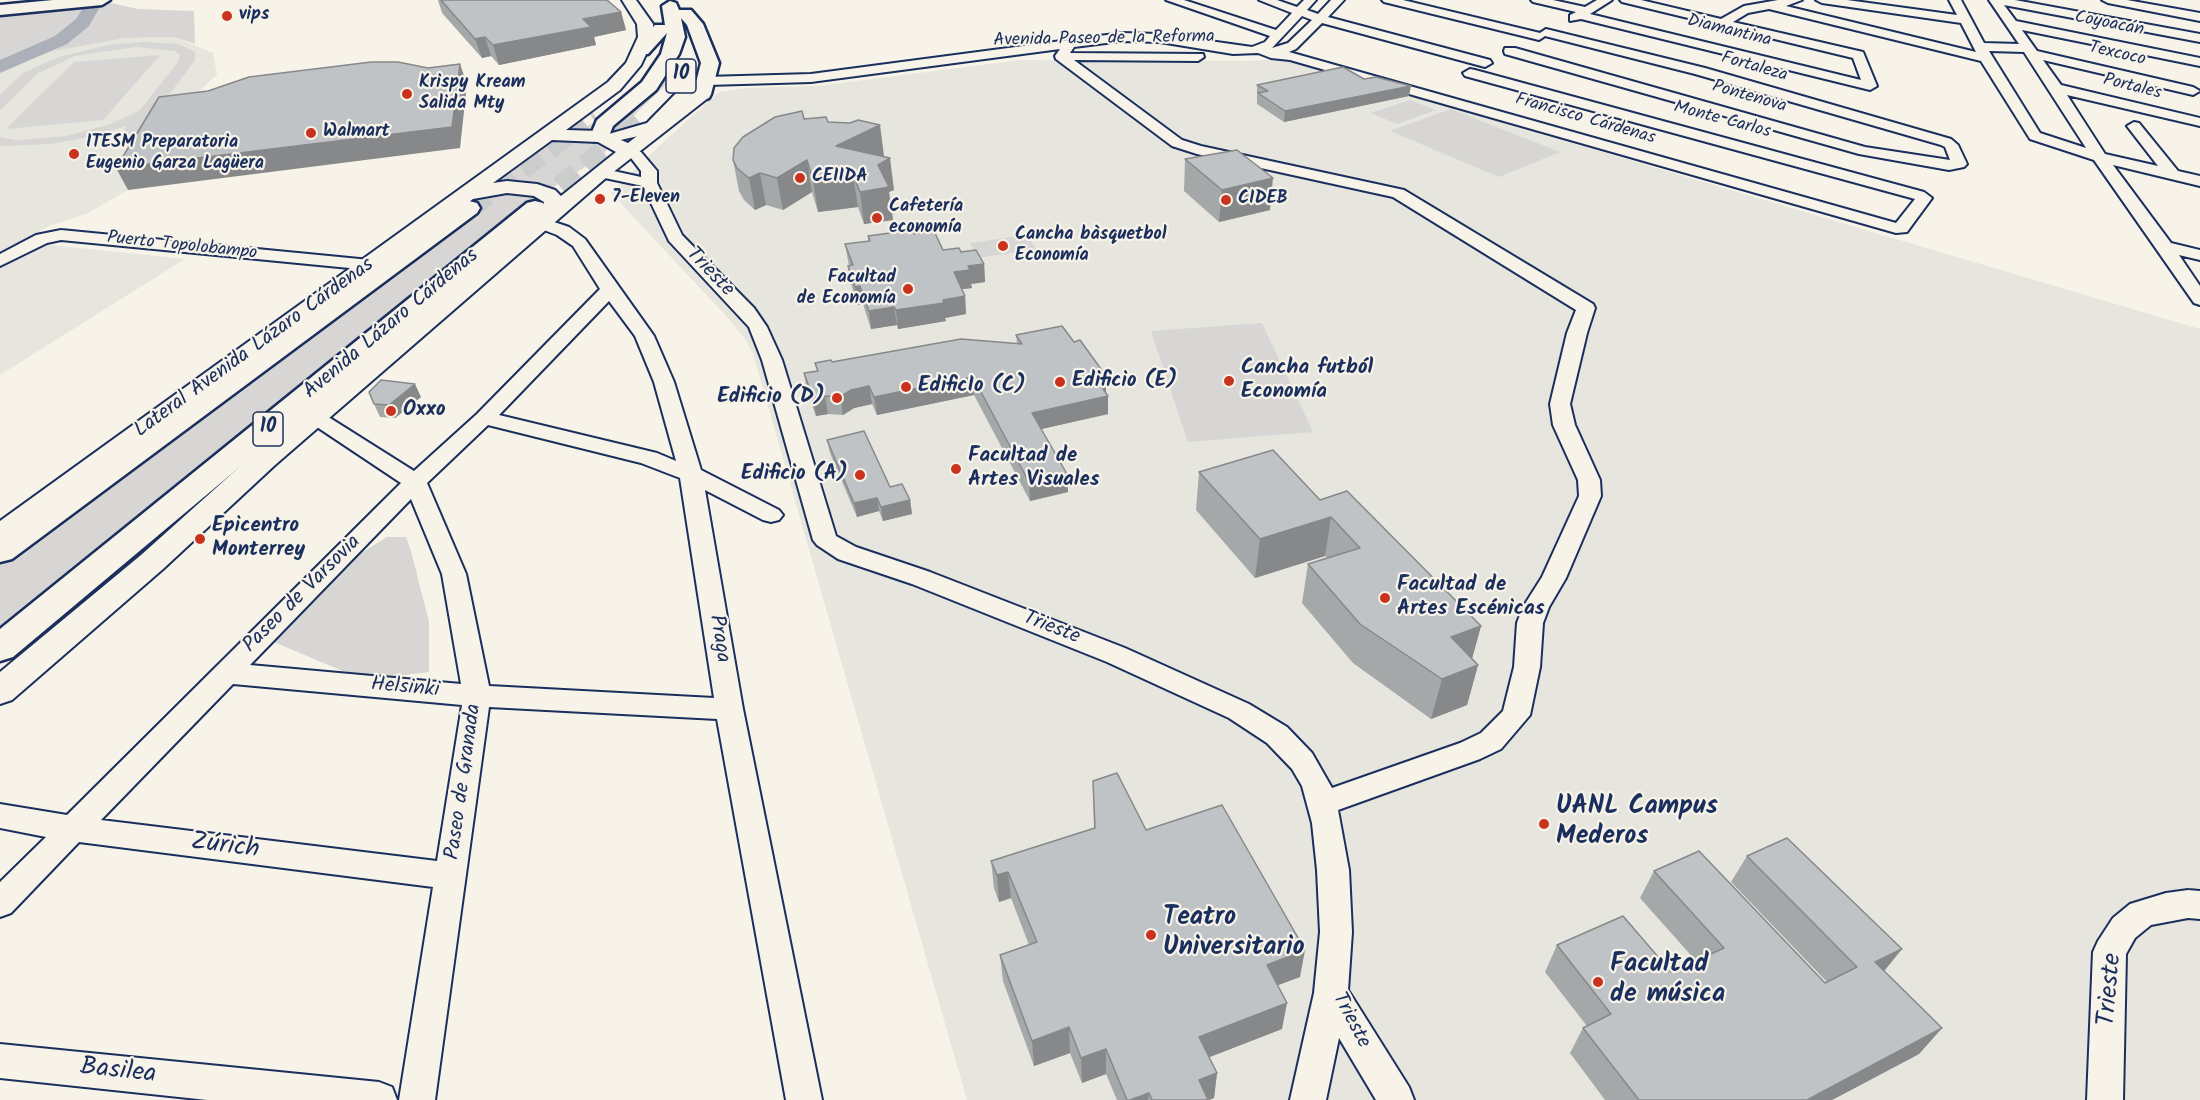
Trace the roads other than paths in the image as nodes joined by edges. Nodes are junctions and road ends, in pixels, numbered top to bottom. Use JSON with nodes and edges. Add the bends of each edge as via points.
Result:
{"nodes":[{"id":1,"x":41,"y":0,"type":"edge"},
{"id":2,"x":102,"y":0,"type":"edge"},
{"id":3,"x":629,"y":0,"type":"edge"},
{"id":4,"x":647,"y":0,"type":"edge"},
{"id":5,"x":1172,"y":0,"type":"edge"},
{"id":6,"x":1265,"y":0,"type":"edge"},
{"id":7,"x":1310,"y":0,"type":"edge"},
{"id":8,"x":1338,"y":0,"type":"edge"},
{"id":9,"x":1388,"y":0,"type":"edge"},
{"id":10,"x":1537,"y":0,"type":"edge"},
{"id":11,"x":1606,"y":0,"type":"edge"},
{"id":12,"x":1626,"y":0,"type":"edge"},
{"id":13,"x":1749,"y":0,"type":"edge"},
{"id":14,"x":1796,"y":0,"type":"edge"},
{"id":15,"x":1821,"y":0,"type":"edge"},
{"id":16,"x":1955,"y":0,"type":"edge"},
{"id":17,"x":1995,"y":0,"type":"edge"},
{"id":18,"x":2108,"y":0,"type":"edge"},
{"id":19,"x":2161,"y":0,"type":"edge"},
{"id":20,"x":1214,"y":3,"type":"dead end"},
{"id":21,"x":1868,"y":3,"type":"edge"},
{"id":22,"x":0,"y":4,"type":"edge"},
{"id":23,"x":1767,"y":4,"type":"junction"},
{"id":24,"x":678,"y":8,"type":"edge"},
{"id":25,"x":1197,"y":8,"type":"junction"},
{"id":26,"x":0,"y":10,"type":"edge"},
{"id":27,"x":1299,"y":11,"type":"junction"},
{"id":28,"x":1582,"y":13,"type":"junction"},
{"id":29,"x":1178,"y":14,"type":"dead end"},
{"id":30,"x":2200,"y":17,"type":"edge"},
{"id":31,"x":1320,"y":19,"type":"junction"},
{"id":32,"x":1724,"y":22,"type":"junction"},
{"id":33,"x":2011,"y":24,"type":"junction"},
{"id":34,"x":661,"y":29,"type":"junction"},
{"id":35,"x":1542,"y":34,"type":"junction"},
{"id":36,"x":1278,"y":35,"type":"junction"},
{"id":37,"x":2200,"y":38,"type":"edge"},
{"id":38,"x":1976,"y":39,"type":"junction"},
{"id":39,"x":1185,"y":42,"type":"junction"},
{"id":40,"x":2028,"y":47,"type":"junction"},
{"id":41,"x":1720,"y":48,"type":"junction"},
{"id":42,"x":642,"y":50,"type":"junction"},
{"id":43,"x":1066,"y":50,"type":"junction"},
{"id":44,"x":1260,"y":50,"type":"junction"},
{"id":45,"x":1278,"y":53,"type":"junction"},
{"id":46,"x":1186,"y":57,"type":"junction"},
{"id":47,"x":1497,"y":57,"type":"junction"},
{"id":48,"x":2200,"y":62,"type":"edge"},
{"id":49,"x":1700,"y":71,"type":"junction"},
{"id":50,"x":1460,"y":78,"type":"junction"},
{"id":51,"x":707,"y":82,"type":"junction"},
{"id":52,"x":2056,"y":88,"type":"junction"},
{"id":53,"x":2198,"y":89,"type":"edge"},
{"id":54,"x":1429,"y":95,"type":"junction"},
{"id":55,"x":616,"y":114,"type":"junction"},
{"id":56,"x":1678,"y":114,"type":"junction"},
{"id":57,"x":594,"y":115,"type":"tunnel mouth"},
{"id":58,"x":651,"y":119,"type":"junction"},
{"id":59,"x":2200,"y":122,"type":"edge"},
{"id":60,"x":2134,"y":126,"type":"dead end"},
{"id":61,"x":548,"y":134,"type":"junction"},
{"id":62,"x":604,"y":138,"type":"junction"},
{"id":63,"x":1950,"y":144,"type":"joint"},
{"id":64,"x":627,"y":151,"type":"junction"},
{"id":65,"x":1624,"y":152,"type":"junction"},
{"id":66,"x":2099,"y":157,"type":"junction"},
{"id":67,"x":511,"y":163,"type":"junction"},
{"id":68,"x":600,"y":172,"type":"junction"},
{"id":69,"x":2172,"y":174,"type":"junction"},
{"id":70,"x":2200,"y":181,"type":"edge"},
{"id":71,"x":649,"y":183,"type":"junction"},
{"id":72,"x":466,"y":202,"type":"junction"},
{"id":73,"x":542,"y":216,"type":"junction"},
{"id":74,"x":1899,"y":229,"type":"joint"},
{"id":75,"x":2165,"y":247,"type":"junction"},
{"id":76,"x":2200,"y":255,"type":"edge"},
{"id":77,"x":0,"y":261,"type":"edge"},
{"id":78,"x":370,"y":265,"type":"junction"},
{"id":79,"x":2180,"y":268,"type":"junction"},
{"id":80,"x":2200,"y":269,"type":"edge"},
{"id":81,"x":610,"y":290,"type":"junction"},
{"id":82,"x":2200,"y":299,"type":"edge"},
{"id":83,"x":315,"y":417,"type":"junction"},
{"id":84,"x":484,"y":418,"type":"junction"},
{"id":85,"x":266,"y":459,"type":"junction"},
{"id":86,"x":691,"y":474,"type":"junction"},
{"id":87,"x":415,"y":482,"type":"junction"},
{"id":88,"x":771,"y":515,"type":"dead end"},
{"id":89,"x":0,"y":535,"type":"edge"},
{"id":90,"x":131,"y":542,"type":"junction"},
{"id":91,"x":0,"y":551,"type":"edge"},
{"id":92,"x":0,"y":648,"type":"edge"},
{"id":93,"x":225,"y":673,"type":"junction"},
{"id":94,"x":0,"y":691,"type":"edge"},
{"id":95,"x":477,"y":696,"type":"junction"},
{"id":96,"x":729,"y":709,"type":"junction"},
{"id":97,"x":1322,"y":804,"type":"junction"},
{"id":98,"x":0,"y":816,"type":"edge"},
{"id":99,"x":73,"y":829,"type":"junction"},
{"id":100,"x":452,"y":876,"type":"junction"},
{"id":101,"x":0,"y":903,"type":"edge"},
{"id":102,"x":2200,"y":905,"type":"edge"},
{"id":103,"x":1331,"y":993,"type":"junction"},
{"id":104,"x":0,"y":1061,"type":"edge"},
{"id":105,"x":379,"y":1100,"type":"edge"},
{"id":106,"x":417,"y":1100,"type":"edge"},
{"id":107,"x":804,"y":1100,"type":"edge"},
{"id":108,"x":1308,"y":1100,"type":"edge"},
{"id":109,"x":1396,"y":1100,"type":"edge"},
{"id":110,"x":2105,"y":1100,"type":"edge"}],
"edges":[{"from":1,"to":22,"type":"highway"},
{"from":2,"to":26,"type":"highway"},
{"from":3,"to":42,"type":"main road","via":[[645,24]]},
{"from":4,"to":34,"type":"highway","number":"10"},
{"from":5,"to":25,"type":"street"},
{"from":6,"to":27,"type":"street","name":"Pontenova"},
{"from":7,"to":27,"type":"street"},
{"from":8,"to":31,"type":"street","name":"Avenida Paseo de la Reforma"},
{"from":9,"to":35,"type":"street","name":"Fortaleza"},
{"from":10,"to":28,"type":"street","name":"Diamantina"},
{"from":11,"to":28,"type":"street"},
{"from":12,"to":32,"type":"street"},
{"from":13,"to":23,"type":"street"},
{"from":14,"to":23,"type":"street"},
{"from":15,"to":21,"type":"street"},
{"from":16,"to":38,"type":"street"},
{"from":17,"to":33,"type":"street"},
{"from":17,"to":37,"type":"street"},
{"from":18,"to":30,"type":"street"},
{"from":19,"to":30,"type":"street"},
{"from":20,"to":25,"type":"street"},
{"from":21,"to":38,"type":"street"},
{"from":23,"to":32,"type":"street","via":[[1744,10]]},
{"from":23,"to":38,"type":"street"},
{"from":24,"to":51,"type":"highway","via":[[695,24]]},
{"from":24,"to":55,"type":"highway","via":[[670,54],[649,86]]},
{"from":24,"to":58,"type":"highway","number":"10","via":[[692,44],[687,65]]},
{"from":25,"to":29,"type":"street"},
{"from":25,"to":36,"type":"street"},
{"from":27,"to":31,"type":"street","name":"Pontenova"},
{"from":27,"to":36,"type":"street"},
{"from":28,"to":35,"type":"street"},
{"from":28,"to":41,"type":"street","name":"Diamantina"},
{"from":31,"to":45,"type":"street","name":"Avenida Paseo de la Reforma","via":[[1292,46]]},
{"from":31,"to":47,"type":"street","name":"Pontenova"},
{"from":32,"to":41,"type":"street"},
{"from":32,"to":41,"type":"street","name":"Diamantina","via":[[1859,55],[1869,86]]},
{"from":33,"to":40,"type":"street"},
{"from":33,"to":48,"type":"street","name":"Coyoacán"},
{"from":34,"to":42,"type":"highway"},
{"from":34,"to":57,"type":"highway","number":"10","via":[[648,66]]},
{"from":35,"to":47,"type":"street"},
{"from":35,"to":49,"type":"street","name":"Fortaleza"},
{"from":36,"to":44,"type":"street"},
{"from":38,"to":40,"type":"street"},
{"from":38,"to":40,"type":"street","via":[[2003,40]]},
{"from":38,"to":66,"type":"street","via":[[2032,134]]},
{"from":39,"to":43,"type":"street","name":"Avenida Paseo de la Reforma","via":[[1131,37]]},
{"from":39,"to":44,"type":"street","name":"Avenida Paseo de la Reforma"},
{"from":39,"to":46,"type":"street","via":[[1194,50]]},
{"from":40,"to":52,"type":"street"},
{"from":40,"to":53,"type":"street","name":"Texcoco"},
{"from":41,"to":49,"type":"street"},
{"from":42,"to":61,"type":"main road","via":[[614,86]]},
{"from":43,"to":46,"type":"street","name":"Avenida Paseo de la Reforma"},
{"from":43,"to":51,"type":"street","name":"Avenida Paseo de la Reforma","via":[[811,78]]},
{"from":43,"to":51,"type":"street","name":"Avenida Paseo de la Reforma","via":[[808,83]]},
{"from":43,"to":97,"type":"street","via":[[1140,117],[1186,147],[1398,193],[1586,308],[1560,404],[1564,425],[1589,480],[1590,496],[1533,615],[1516,715],[1491,741],[1470,751]]},
{"from":44,"to":45,"type":"street","name":"Francisco Cárdenas"},
{"from":45,"to":46,"type":"street","name":"Avenida Paseo de la Reforma"},
{"from":45,"to":54,"type":"street","name":"Francisco Cárdenas"},
{"from":47,"to":50,"type":"street"},
{"from":47,"to":56,"type":"street","name":"Pontenova"},
{"from":49,"to":56,"type":"street"},
{"from":49,"to":63,"type":"street","name":"Fortaleza"},
{"from":50,"to":54,"type":"street"},
{"from":50,"to":56,"type":"street","name":"Monte Carlos"},
{"from":51,"to":58,"type":"street","via":[[690,87]]},
{"from":51,"to":64,"type":"main road","via":[[678,114]]},
{"from":52,"to":59,"type":"street","name":"Portales"},
{"from":52,"to":66,"type":"street"},
{"from":54,"to":65,"type":"street","name":"Francisco Cárdenas"},
{"from":55,"to":58,"type":"street","via":[[618,122],[629,124]]},
{"from":55,"to":62,"type":"highway","via":[[602,127]]},
{"from":56,"to":63,"type":"street","name":"Pontenova","via":[[1874,153],[1958,165]]},
{"from":56,"to":65,"type":"street"},
{"from":56,"to":74,"type":"street","name":"Monte Carlos","via":[[1923,197]]},
{"from":58,"to":62,"type":"street","via":[[643,130]]},
{"from":60,"to":69,"type":"street"},
{"from":61,"to":62,"type":"main road"},
{"from":61,"to":67,"type":"main road"},
{"from":62,"to":64,"type":"main road"},
{"from":64,"to":68,"type":"main road"},
{"from":64,"to":71,"type":"street","name":"Trieste","via":[[636,155],[649,171]]},
{"from":65,"to":74,"type":"street","name":"Francisco Cárdenas"},
{"from":66,"to":69,"type":"street"},
{"from":66,"to":75,"type":"street"},
{"from":67,"to":68,"type":"main road","via":[[513,171],[532,177]]},
{"from":67,"to":72,"type":"main road","name":"Lateral Avenida Lázaro Cárdenas"},
{"from":68,"to":71,"type":"street"},
{"from":68,"to":73,"type":"main road"},
{"from":69,"to":70,"type":"street"},
{"from":71,"to":97,"type":"street","name":"Trieste","via":[[675,237],[758,327],[772,360],[825,540],[847,553],[1116,655],[1239,711],[1277,735],[1302,761]]},
{"from":72,"to":73,"type":"main road","via":[[497,188],[535,189],[554,201],[554,210]]},
{"from":72,"to":78,"type":"main road","name":"Lateral Avenida Lázaro Cárdenas"},
{"from":72,"to":91,"type":"highway","name":"Avenida Lázaro Cárdenas"},
{"from":73,"to":81,"type":"street","name":"Praga","via":[[579,243]]},
{"from":73,"to":83,"type":"main road"},
{"from":73,"to":90,"type":"highway","name":"Avenida Lázaro Cárdenas","number":"10"},
{"from":75,"to":76,"type":"street"},
{"from":75,"to":79,"type":"street"},
{"from":77,"to":78,"type":"street","name":"Puerto Topolobampo","via":[[42,239],[61,235]]},
{"from":78,"to":89,"type":"main road","name":"Lateral Avenida Lázaro Cárdenas"},
{"from":79,"to":80,"type":"street"},
{"from":79,"to":82,"type":"street"},
{"from":81,"to":84,"type":"street","name":"Paseo de Varsovia"},
{"from":81,"to":86,"type":"street","name":"Praga","via":[[644,336],[664,382]]},
{"from":83,"to":85,"type":"main road"},
{"from":83,"to":87,"type":"street"},
{"from":84,"to":86,"type":"street","via":[[649,458]]},
{"from":84,"to":87,"type":"street","name":"Paseo de Varsovia"},
{"from":85,"to":90,"type":"highway","via":[[234,476],[167,526]]},
{"from":85,"to":94,"type":"main road"},
{"from":86,"to":88,"type":"street"},
{"from":86,"to":96,"type":"street","name":"Praga"},
{"from":87,"to":93,"type":"street","name":"Paseo de Varsovia"},
{"from":87,"to":95,"type":"street","name":"Paseo de Granada","via":[[454,574]]},
{"from":90,"to":92,"type":"highway","name":"Avenida Lázaro Cárdenas","number":"10"},
{"from":93,"to":95,"type":"street","name":"Helsinki"},
{"from":93,"to":99,"type":"street","name":"Paseo de Varsovia"},
{"from":95,"to":96,"type":"street","name":"Helsinki"},
{"from":95,"to":100,"type":"street","name":"Paseo de Granada"},
{"from":96,"to":107,"type":"street","name":"Praga"},
{"from":97,"to":103,"type":"street","name":"Trieste","via":[[1335,902]]},
{"from":98,"to":99,"type":"street","name":"Zúrich"},
{"from":99,"to":100,"type":"street","name":"Zúrich"},
{"from":99,"to":101,"type":"street","name":"Paseo de Varsovia"},
{"from":100,"to":106,"type":"street","name":"Paseo de Granada"},
{"from":102,"to":110,"type":"street","name":"Trieste","via":[[2166,907],[2140,914],[2124,928],[2110,952]]},
{"from":103,"to":108,"type":"street"},
{"from":103,"to":109,"type":"street","name":"Trieste"},
{"from":104,"to":105,"type":"street","name":"Basilea"}]}
